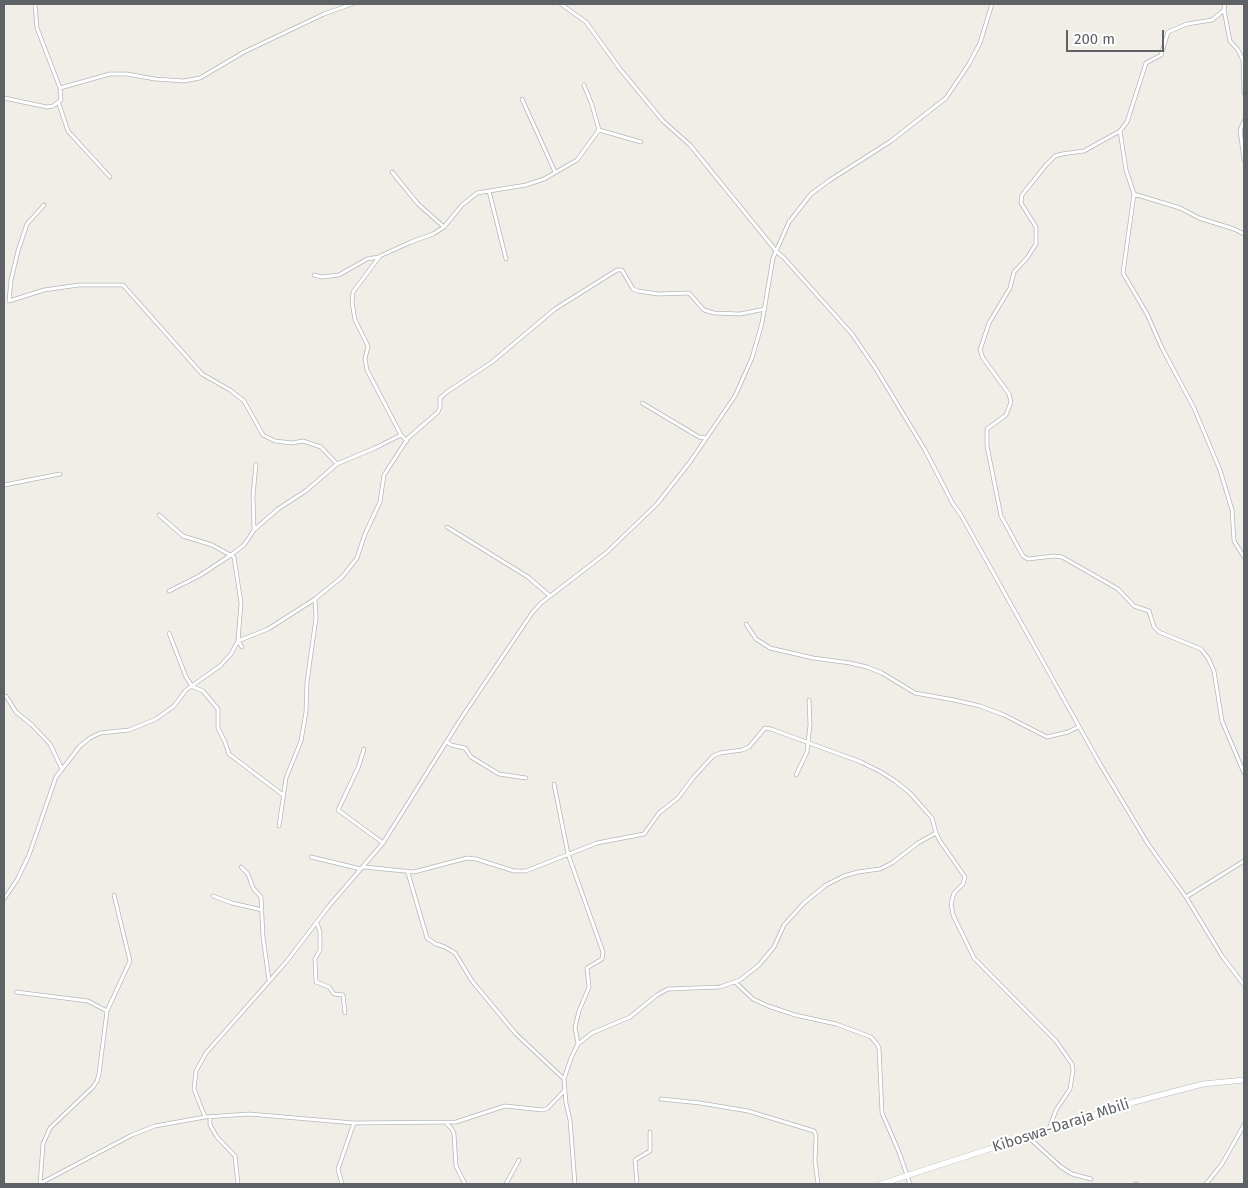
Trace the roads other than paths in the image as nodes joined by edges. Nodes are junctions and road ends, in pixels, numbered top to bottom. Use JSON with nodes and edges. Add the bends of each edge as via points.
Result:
{"nodes":[{"id":1,"x":35,"y":4,"type":"edge"},
{"id":2,"x":352,"y":4,"type":"edge"},
{"id":3,"x":561,"y":4,"type":"edge"},
{"id":4,"x":992,"y":4,"type":"edge"},
{"id":5,"x":1225,"y":4,"type":"edge"},
{"id":6,"x":1224,"y":10,"type":"junction"},
{"id":7,"x":584,"y":85,"type":"dead end"},
{"id":8,"x":60,"y":88,"type":"junction"},
{"id":9,"x":1244,"y":93,"type":"edge"},
{"id":10,"x":4,"y":98,"type":"edge"},
{"id":11,"x":522,"y":99,"type":"dead end"},
{"id":12,"x":59,"y":104,"type":"junction"},
{"id":13,"x":1244,"y":121,"type":"edge"},
{"id":14,"x":599,"y":130,"type":"junction"},
{"id":15,"x":1120,"y":130,"type":"junction"},
{"id":16,"x":641,"y":142,"type":"dead end"},
{"id":17,"x":1244,"y":160,"type":"edge"},
{"id":18,"x":392,"y":172,"type":"dead end"},
{"id":19,"x":555,"y":172,"type":"junction"},
{"id":20,"x":110,"y":177,"type":"dead end"},
{"id":21,"x":489,"y":191,"type":"junction"},
{"id":22,"x":1134,"y":194,"type":"junction"},
{"id":23,"x":44,"y":205,"type":"dead end"},
{"id":24,"x":444,"y":227,"type":"junction"},
{"id":25,"x":1244,"y":234,"type":"edge"},
{"id":26,"x":777,"y":252,"type":"junction"},
{"id":27,"x":380,"y":256,"type":"junction"},
{"id":28,"x":506,"y":259,"type":"dead end"},
{"id":29,"x":314,"y":275,"type":"dead end"},
{"id":30,"x":4,"y":280,"type":"edge"},
{"id":31,"x":11,"y":280,"type":"junction"},
{"id":32,"x":8,"y":301,"type":"junction"},
{"id":33,"x":4,"y":303,"type":"edge"},
{"id":34,"x":765,"y":309,"type":"junction"},
{"id":35,"x":642,"y":403,"type":"dead end"},
{"id":36,"x":401,"y":435,"type":"junction"},
{"id":37,"x":706,"y":438,"type":"junction"},
{"id":38,"x":406,"y":441,"type":"junction"},
{"id":39,"x":256,"y":464,"type":"dead end"},
{"id":40,"x":336,"y":464,"type":"junction"},
{"id":41,"x":60,"y":474,"type":"dead end"},
{"id":42,"x":4,"y":485,"type":"edge"},
{"id":43,"x":159,"y":515,"type":"dead end"},
{"id":44,"x":447,"y":527,"type":"dead end"},
{"id":45,"x":254,"y":530,"type":"junction"},
{"id":46,"x":231,"y":555,"type":"junction"},
{"id":47,"x":1244,"y":557,"type":"edge"},
{"id":48,"x":169,"y":592,"type":"dead end"},
{"id":49,"x":550,"y":596,"type":"junction"},
{"id":50,"x":315,"y":599,"type":"junction"},
{"id":51,"x":746,"y":624,"type":"dead end"},
{"id":52,"x":169,"y":633,"type":"dead end"},
{"id":53,"x":238,"y":641,"type":"junction"},
{"id":54,"x":242,"y":646,"type":"dead end"},
{"id":55,"x":192,"y":686,"type":"junction"},
{"id":56,"x":6,"y":696,"type":"dead end"},
{"id":57,"x":809,"y":700,"type":"dead end"},
{"id":58,"x":1078,"y":727,"type":"junction"},
{"id":59,"x":447,"y":742,"type":"junction"},
{"id":60,"x":807,"y":742,"type":"junction"},
{"id":61,"x":364,"y":749,"type":"dead end"},
{"id":62,"x":62,"y":769,"type":"junction"},
{"id":63,"x":1244,"y":773,"type":"edge"},
{"id":64,"x":796,"y":775,"type":"dead end"},
{"id":65,"x":526,"y":778,"type":"dead end"},
{"id":66,"x":554,"y":784,"type":"dead end"},
{"id":67,"x":283,"y":794,"type":"junction"},
{"id":68,"x":279,"y":826,"type":"dead end"},
{"id":69,"x":936,"y":833,"type":"junction"},
{"id":70,"x":383,"y":842,"type":"junction"},
{"id":71,"x":568,"y":854,"type":"junction"},
{"id":72,"x":311,"y":857,"type":"dead end"},
{"id":73,"x":1244,"y":861,"type":"edge"},
{"id":74,"x":241,"y":867,"type":"dead end"},
{"id":75,"x":362,"y":868,"type":"junction"},
{"id":76,"x":408,"y":873,"type":"junction"},
{"id":77,"x":114,"y":895,"type":"dead end"},
{"id":78,"x":213,"y":896,"type":"dead end"},
{"id":79,"x":1186,"y":897,"type":"junction"},
{"id":80,"x":4,"y":899,"type":"edge"},
{"id":81,"x":262,"y":910,"type":"junction"},
{"id":82,"x":317,"y":923,"type":"junction"},
{"id":83,"x":270,"y":981,"type":"junction"},
{"id":84,"x":735,"y":982,"type":"junction"},
{"id":85,"x":1244,"y":985,"type":"edge"},
{"id":86,"x":16,"y":992,"type":"dead end"},
{"id":87,"x":107,"y":1011,"type":"junction"},
{"id":88,"x":345,"y":1014,"type":"dead end"},
{"id":89,"x":578,"y":1044,"type":"junction"},
{"id":90,"x":564,"y":1078,"type":"junction"},
{"id":91,"x":1244,"y":1080,"type":"edge"},
{"id":92,"x":565,"y":1091,"type":"junction"},
{"id":93,"x":661,"y":1099,"type":"dead end"},
{"id":94,"x":208,"y":1117,"type":"junction"},
{"id":95,"x":354,"y":1123,"type":"junction"},
{"id":96,"x":445,"y":1123,"type":"junction"},
{"id":97,"x":1244,"y":1125,"type":"edge"},
{"id":98,"x":1048,"y":1129,"type":"junction"},
{"id":99,"x":650,"y":1132,"type":"dead end"},
{"id":100,"x":1027,"y":1136,"type":"junction"},
{"id":101,"x":518,"y":1160,"type":"dead end"},
{"id":102,"x":906,"y":1176,"type":"junction"},
{"id":103,"x":1091,"y":1179,"type":"dead end"},
{"id":104,"x":39,"y":1184,"type":"edge"},
{"id":105,"x":238,"y":1184,"type":"edge"},
{"id":106,"x":342,"y":1184,"type":"edge"},
{"id":107,"x":465,"y":1184,"type":"edge"},
{"id":108,"x":506,"y":1184,"type":"edge"},
{"id":109,"x":575,"y":1184,"type":"edge"},
{"id":110,"x":637,"y":1184,"type":"edge"},
{"id":111,"x":818,"y":1184,"type":"edge"},
{"id":112,"x":881,"y":1184,"type":"edge"},
{"id":113,"x":910,"y":1184,"type":"edge"},
{"id":114,"x":1206,"y":1184,"type":"edge"}],
"edges":[{"from":1,"to":8,"type":"street","via":[[37,28]]},
{"from":2,"to":8,"type":"street","via":[[244,52],[200,78],[184,81],[110,74]]},
{"from":3,"to":26,"type":"street","via":[[586,22],[662,121],[690,146]]},
{"from":4,"to":26,"type":"street","via":[[970,64],[946,98],[891,142],[811,194],[789,222]]},
{"from":5,"to":6,"type":"street"},
{"from":6,"to":9,"type":"street","via":[[1230,40],[1243,60]]},
{"from":6,"to":15,"type":"street","via":[[1212,20],[1187,24],[1168,32],[1161,55],[1146,63],[1127,122]]},
{"from":7,"to":14,"type":"street"},
{"from":8,"to":12,"type":"street","via":[[62,97]]},
{"from":10,"to":12,"type":"street","via":[[38,107]]},
{"from":11,"to":19,"type":"street"},
{"from":12,"to":20,"type":"street","via":[[68,132]]},
{"from":13,"to":17,"type":"street","via":[[1240,130]]},
{"from":14,"to":16,"type":"street"},
{"from":14,"to":19,"type":"street","via":[[577,160]]},
{"from":15,"to":22,"type":"street","via":[[1126,170]]},
{"from":15,"to":63,"type":"street","via":[[1084,151],[1055,156],[1021,197],[1021,203],[1036,227],[1036,244],[1014,272],[1010,288],[989,323],[980,350],[1011,402],[1006,415],[988,427],[986,432],[990,471],[1000,516],[1025,558],[1062,557],[1118,589],[1134,606],[1149,610],[1159,632],[1204,653],[1214,671],[1222,721]]},
{"from":18,"to":24,"type":"street","via":[[418,204]]},
{"from":19,"to":21,"type":"street","via":[[526,185]]},
{"from":21,"to":24,"type":"street","via":[[469,198]]},
{"from":21,"to":28,"type":"street"},
{"from":22,"to":25,"type":"street","via":[[1180,208]]},
{"from":22,"to":47,"type":"street","via":[[1123,273],[1194,408],[1220,470],[1232,510],[1234,541]]},
{"from":23,"to":31,"type":"street","via":[[27,224]]},
{"from":24,"to":27,"type":"street"},
{"from":26,"to":34,"type":"street","via":[[773,258]]},
{"from":26,"to":58,"type":"street","via":[[838,317],[876,369],[925,450]]},
{"from":27,"to":29,"type":"street","via":[[339,274]]},
{"from":27,"to":36,"type":"street","via":[[353,292],[352,302],[358,327],[368,346],[368,370]]},
{"from":30,"to":31,"type":"street"},
{"from":31,"to":32,"type":"street"},
{"from":32,"to":33,"type":"street"},
{"from":32,"to":40,"type":"street","via":[[44,290],[79,285],[123,285],[202,374],[244,401],[262,435],[275,441],[303,441],[321,447]]},
{"from":34,"to":37,"type":"street","via":[[747,370],[735,396]]},
{"from":34,"to":38,"type":"street","via":[[740,314],[714,313],[704,310],[689,293],[658,294],[633,289],[622,270],[617,270],[555,309],[492,362],[443,395],[438,412]]},
{"from":35,"to":37,"type":"street"},
{"from":36,"to":38,"type":"street"},
{"from":36,"to":40,"type":"street"},
{"from":37,"to":49,"type":"street","via":[[657,504],[606,553]]},
{"from":38,"to":50,"type":"street","via":[[384,475],[380,502],[352,566]]},
{"from":39,"to":45,"type":"street"},
{"from":40,"to":45,"type":"street"},
{"from":41,"to":42,"type":"street"},
{"from":43,"to":46,"type":"street","via":[[183,536]]},
{"from":44,"to":49,"type":"street","via":[[528,577]]},
{"from":45,"to":46,"type":"street","via":[[244,545]]},
{"from":46,"to":48,"type":"street"},
{"from":46,"to":53,"type":"street","via":[[234,557],[241,603]]},
{"from":49,"to":59,"type":"street","via":[[520,628]]},
{"from":50,"to":53,"type":"street","via":[[268,629]]},
{"from":50,"to":67,"type":"street","via":[[316,618],[306,712],[301,741]]},
{"from":51,"to":58,"type":"street","via":[[756,639],[770,648],[867,667],[914,694],[980,706],[1047,737]]},
{"from":52,"to":55,"type":"street"},
{"from":53,"to":54,"type":"street"},
{"from":53,"to":55,"type":"street","via":[[220,666]]},
{"from":55,"to":62,"type":"street","via":[[174,706],[156,719],[129,730],[100,733],[90,738]]},
{"from":55,"to":67,"type":"street","via":[[203,691],[218,709],[218,728],[229,754]]},
{"from":56,"to":62,"type":"street","via":[[16,712],[50,744]]},
{"from":57,"to":60,"type":"street"},
{"from":58,"to":79,"type":"street","via":[[1148,844]]},
{"from":59,"to":65,"type":"street","via":[[465,748],[471,757],[499,774]]},
{"from":59,"to":70,"type":"street"},
{"from":60,"to":64,"type":"street","via":[[807,752]]},
{"from":60,"to":69,"type":"street","via":[[861,762],[895,781],[927,811]]},
{"from":60,"to":71,"type":"street","via":[[765,728],[742,750],[713,756],[678,798],[659,813],[644,834],[597,843]]},
{"from":61,"to":70,"type":"street","via":[[338,810]]},
{"from":62,"to":80,"type":"street","via":[[56,777],[29,855]]},
{"from":66,"to":71,"type":"street"},
{"from":67,"to":68,"type":"street"},
{"from":69,"to":84,"type":"street","via":[[892,863],[844,876],[826,885],[784,925],[774,947],[759,965]]},
{"from":69,"to":98,"type":"street","via":[[965,877],[950,904],[974,958],[1056,1041],[1072,1064],[1070,1090]]},
{"from":70,"to":75,"type":"street"},
{"from":71,"to":76,"type":"street","via":[[526,871],[514,871],[467,858]]},
{"from":71,"to":89,"type":"street","via":[[604,952],[602,959],[587,968],[589,987],[575,1027]]},
{"from":72,"to":75,"type":"street"},
{"from":73,"to":79,"type":"street"},
{"from":74,"to":81,"type":"street","via":[[261,896]]},
{"from":75,"to":76,"type":"street"},
{"from":75,"to":82,"type":"street"},
{"from":76,"to":90,"type":"street","via":[[427,938],[456,953],[472,981],[516,1034]]},
{"from":77,"to":87,"type":"street","via":[[130,961]]},
{"from":78,"to":81,"type":"street"},
{"from":79,"to":85,"type":"street"},
{"from":81,"to":83,"type":"street"},
{"from":82,"to":83,"type":"street"},
{"from":82,"to":88,"type":"street","via":[[320,950],[315,959],[316,982],[329,987],[334,994],[343,995]]},
{"from":83,"to":94,"type":"street","via":[[199,1065],[194,1090]]},
{"from":84,"to":89,"type":"street","via":[[720,987],[668,988],[630,1017],[592,1033]]},
{"from":84,"to":102,"type":"street","via":[[753,999],[768,1006],[871,1037],[879,1048],[882,1112]]},
{"from":86,"to":87,"type":"street","via":[[88,1001]]},
{"from":87,"to":104,"type":"street","via":[[97,1081],[50,1128],[43,1144]]},
{"from":89,"to":90,"type":"street"},
{"from":90,"to":92,"type":"street"},
{"from":91,"to":98,"type":"main road","name":"Kiboswa-Daraja Mbili","via":[[1203,1084]]},
{"from":92,"to":96,"type":"street","via":[[543,1110],[505,1106]]},
{"from":92,"to":109,"type":"street"},
{"from":93,"to":111,"type":"street","via":[[748,1111],[814,1131]]},
{"from":94,"to":95,"type":"street","via":[[249,1114]]},
{"from":94,"to":104,"type":"street","via":[[155,1126],[132,1135]]},
{"from":94,"to":105,"type":"street","via":[[213,1130],[235,1156]]},
{"from":95,"to":96,"type":"street"},
{"from":95,"to":106,"type":"street","via":[[338,1169]]},
{"from":96,"to":107,"type":"street","via":[[454,1134],[456,1166]]},
{"from":97,"to":114,"type":"street","via":[[1222,1164]]},
{"from":98,"to":100,"type":"main road","name":"Kiboswa-Daraja Mbili"},
{"from":99,"to":110,"type":"street","via":[[650,1150],[635,1160]]},
{"from":100,"to":102,"type":"main road","name":"Kiboswa-Daraja Mbili"},
{"from":100,"to":103,"type":"street","via":[[1061,1167]]},
{"from":101,"to":108,"type":"street"},
{"from":102,"to":112,"type":"main road","name":"Kiboswa-Daraja Mbili"},
{"from":102,"to":113,"type":"street"}]}
